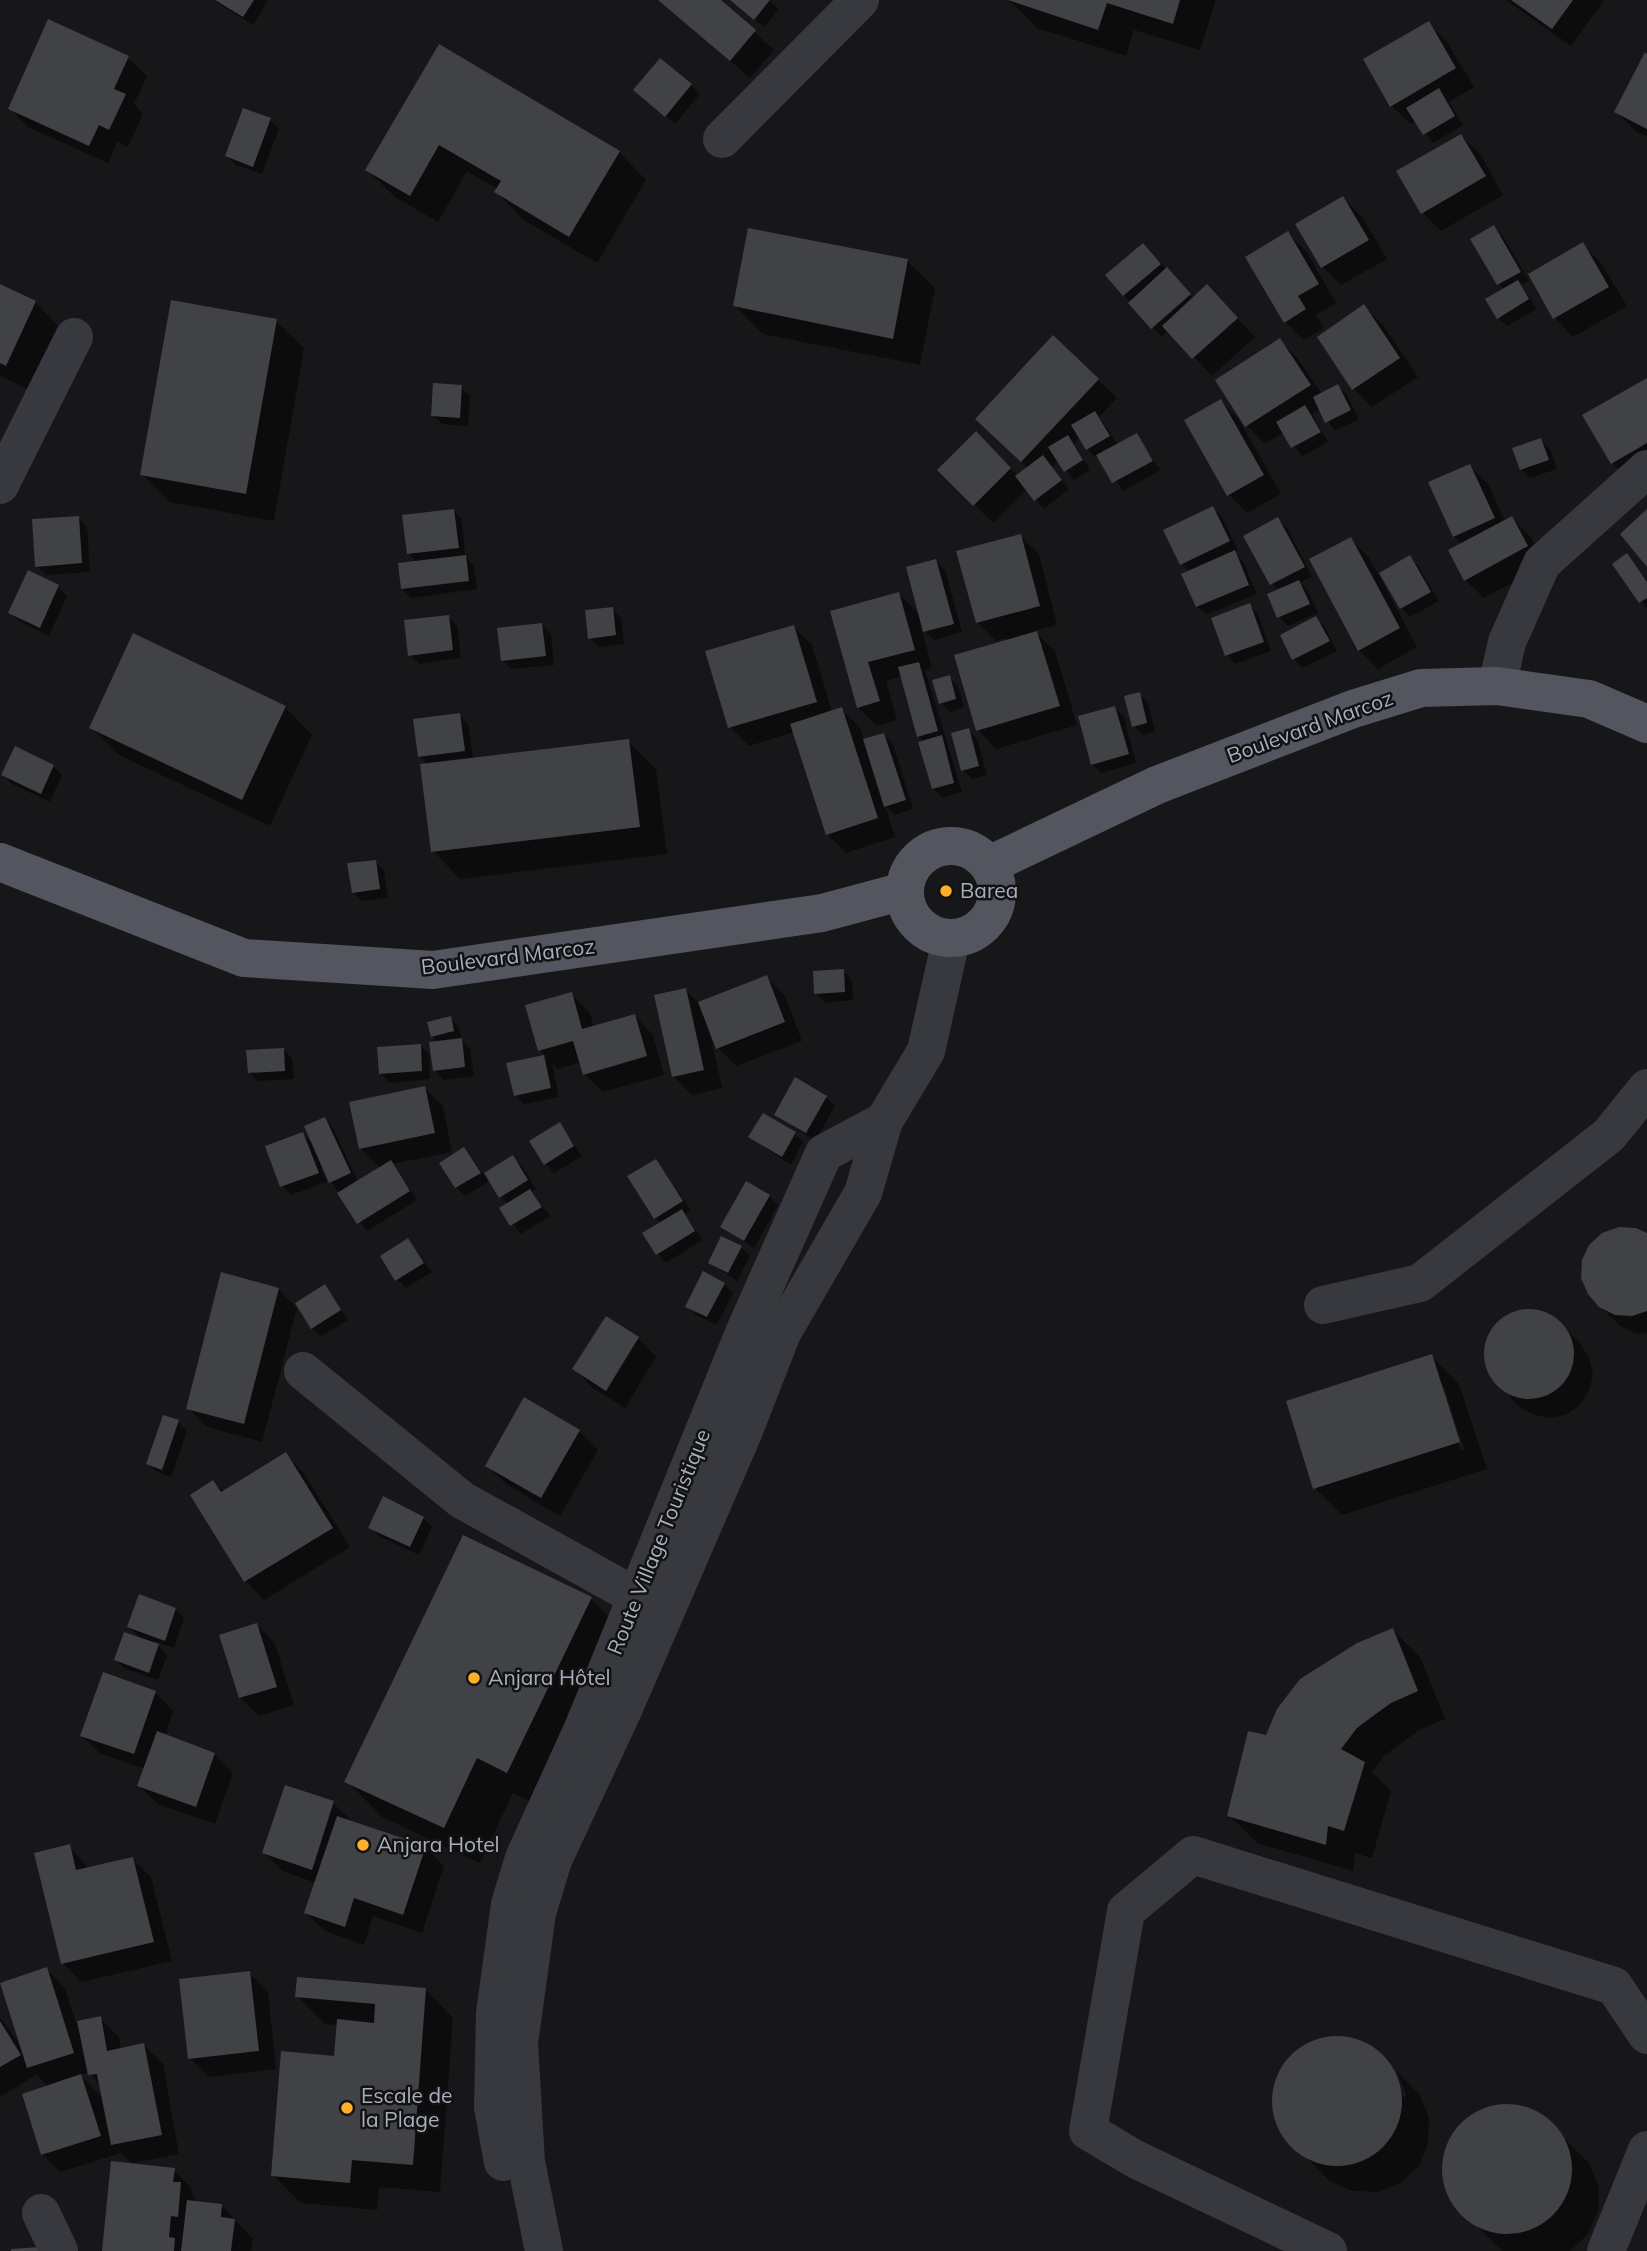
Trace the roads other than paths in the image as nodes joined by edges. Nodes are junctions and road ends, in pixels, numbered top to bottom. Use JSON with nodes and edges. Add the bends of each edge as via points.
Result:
{"nodes":[{"id":1,"x":860,"y":0,"type":"edge"},
{"id":2,"x":722,"y":139,"type":"dead end"},
{"id":3,"x":75,"y":337,"type":"dead end"},
{"id":4,"x":1647,"y":469,"type":"edge"},
{"id":5,"x":0,"y":485,"type":"edge"},
{"id":6,"x":1497,"y":686,"type":"junction"},
{"id":7,"x":1647,"y":724,"type":"edge"},
{"id":8,"x":0,"y":862,"type":"edge"},
{"id":9,"x":989,"y":865,"type":"junction"},
{"id":10,"x":904,"y":891,"type":"junction"},
{"id":11,"x":951,"y":940,"type":"junction"},
{"id":12,"x":1647,"y":1088,"type":"edge"},
{"id":13,"x":884,"y":1121,"type":"junction"},
{"id":14,"x":1323,"y":1305,"type":"dead end"},
{"id":15,"x":303,"y":1371,"type":"dead end"},
{"id":16,"x":637,"y":1597,"type":"junction"},
{"id":17,"x":578,"y":1775,"type":"junction"},
{"id":18,"x":1647,"y":2035,"type":"edge"},
{"id":19,"x":510,"y":2129,"type":"junction"},
{"id":20,"x":1647,"y":2150,"type":"edge"},
{"id":21,"x":41,"y":2213,"type":"dead end"},
{"id":22,"x":60,"y":2251,"type":"edge"},
{"id":23,"x":517,"y":2251,"type":"edge"},
{"id":24,"x":544,"y":2251,"type":"edge"},
{"id":25,"x":1328,"y":2251,"type":"edge"},
{"id":26,"x":1606,"y":2251,"type":"edge"}],
"edges":[{"from":1,"to":2,"type":"street"},
{"from":3,"to":5,"type":"street"},
{"from":4,"to":6,"type":"street","via":[[1542,563],[1507,642]]},
{"from":6,"to":7,"type":"main road","name":"Boulevard Marcoz","via":[[1590,699]]},
{"from":6,"to":9,"type":"main road","name":"Boulevard Marcoz","via":[[1421,688],[1353,709],[1157,785]]},
{"from":8,"to":10,"type":"main road","name":"Boulevard Marcoz","via":[[244,958],[433,970],[822,914]]},
{"from":9,"to":10,"type":"main road","via":[[966,847],[937,847],[913,863]]},
{"from":9,"to":11,"type":"main road","via":[[998,889],[993,914],[975,933]]},
{"from":10,"to":11,"type":"main road","via":[[909,915],[927,933]]},
{"from":11,"to":13,"type":"street","name":"Route Village Touristique","via":[[926,1051]]},
{"from":12,"to":14,"type":"street","via":[[1609,1135],[1420,1283]]},
{"from":13,"to":16,"type":"street","name":"Route Village Touristique","via":[[824,1153],[744,1333]]},
{"from":13,"to":17,"type":"street","name":"Route Village Touristique","via":[[863,1193],[782,1333],[743,1433]]},
{"from":15,"to":16,"type":"street","via":[[462,1500]]},
{"from":16,"to":17,"type":"street","name":"Route Village Touristique"},
{"from":17,"to":19,"type":"street","name":"Route Village Touristique","via":[[524,1858],[510,1904],[493,2039]]},
{"from":18,"to":25,"type":"street","via":[[1614,1986],[1193,1855],[1126,1911],[1088,2131],[1135,2159]]},
{"from":19,"to":23,"type":"street","name":"Route Village Touristique"},
{"from":19,"to":24,"type":"street","name":"Route Village Touristique","via":[[526,2162]]},
{"from":20,"to":26,"type":"street"},
{"from":21,"to":22,"type":"street"}]}
